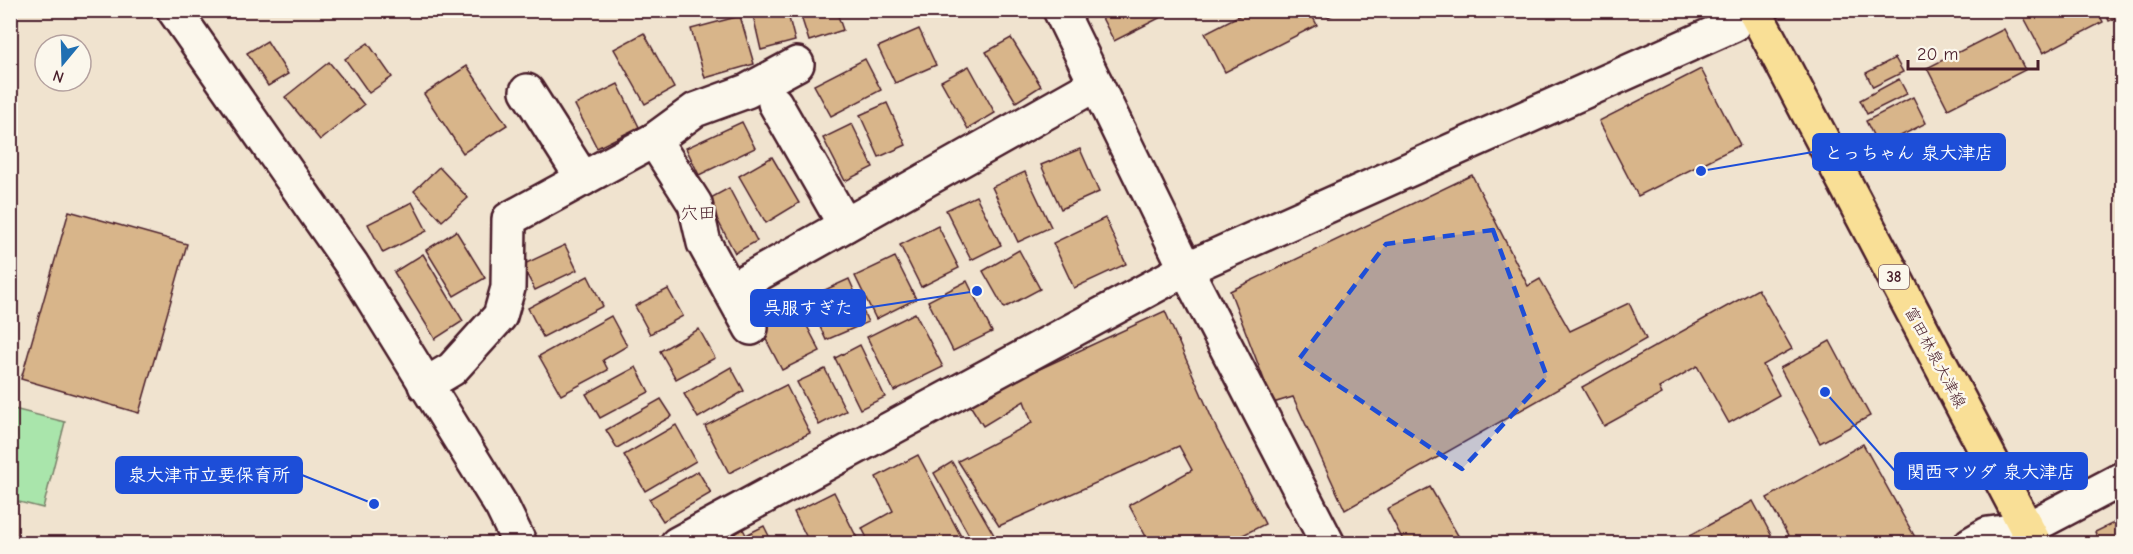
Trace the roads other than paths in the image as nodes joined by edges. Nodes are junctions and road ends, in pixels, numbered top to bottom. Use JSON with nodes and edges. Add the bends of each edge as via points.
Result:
{"nodes":[{"id":1,"x":174,"y":10,"type":"edge"},
{"id":2,"x":1060,"y":10,"type":"edge"},
{"id":3,"x":1735,"y":10,"type":"edge"},
{"id":4,"x":1754,"y":10,"type":"edge"},
{"id":5,"x":797,"y":64,"type":"dead end"},
{"id":6,"x":1096,"y":84,"type":"junction"},
{"id":7,"x":527,"y":91,"type":"dead end"},
{"id":8,"x":775,"y":103,"type":"dead end"},
{"id":9,"x":654,"y":140,"type":"junction"},
{"id":10,"x":583,"y":179,"type":"junction"},
{"id":11,"x":845,"y":225,"type":"junction"},
{"id":12,"x":1186,"y":269,"type":"junction"},
{"id":13,"x":730,"y":290,"type":"junction"},
{"id":14,"x":752,"y":328,"type":"dead end"},
{"id":15,"x":425,"y":384,"type":"junction"},
{"id":16,"x":2122,"y":479,"type":"edge"},
{"id":17,"x":2031,"y":536,"type":"edge"},
{"id":18,"x":520,"y":543,"type":"edge"},
{"id":19,"x":677,"y":543,"type":"edge"},
{"id":20,"x":1328,"y":543,"type":"edge"},
{"id":21,"x":1971,"y":543,"type":"edge"}],
"edges":[{"from":1,"to":15,"type":"street","via":[[352,266]]},
{"from":2,"to":6,"type":"street"},
{"from":3,"to":12,"type":"street","via":[[1733,25]]},
{"from":4,"to":17,"type":"main road","name":"富田林泉大津線","number":"38"},
{"from":5,"to":9,"type":"street","via":[[747,91],[695,110]]},
{"from":6,"to":11,"type":"street"},
{"from":6,"to":12,"type":"street"},
{"from":7,"to":10,"type":"street"},
{"from":8,"to":11,"type":"street"},
{"from":9,"to":10,"type":"street"},
{"from":9,"to":13,"type":"street","via":[[695,204],[704,243]]},
{"from":10,"to":15,"type":"street","via":[[509,219],[508,288],[500,316],[452,369]]},
{"from":11,"to":13,"type":"street"},
{"from":12,"to":19,"type":"street"},
{"from":12,"to":20,"type":"street"},
{"from":13,"to":14,"type":"street"},
{"from":15,"to":18,"type":"street","via":[[502,507]]},
{"from":16,"to":17,"type":"street"},
{"from":17,"to":21,"type":"street","via":[[1988,534]]}]}
